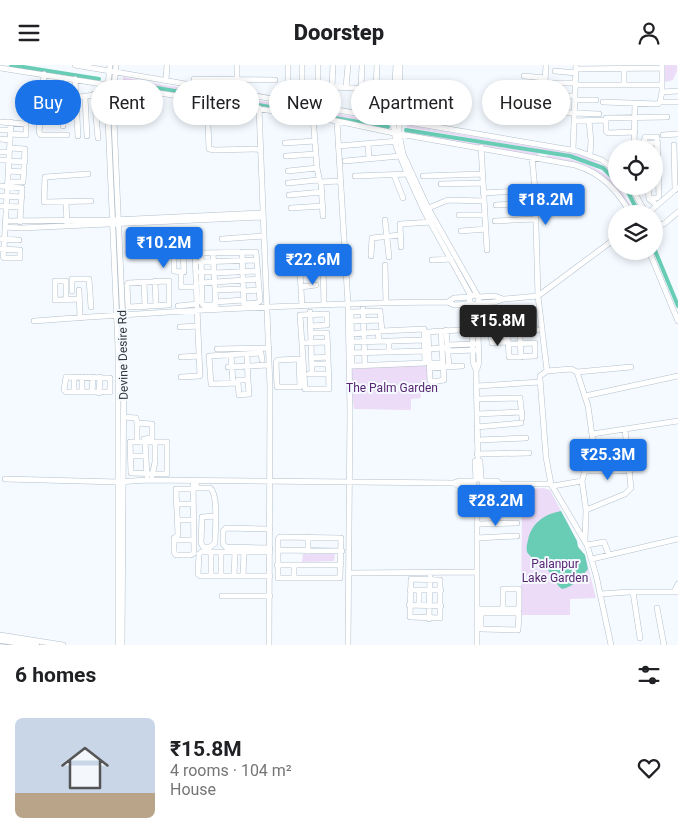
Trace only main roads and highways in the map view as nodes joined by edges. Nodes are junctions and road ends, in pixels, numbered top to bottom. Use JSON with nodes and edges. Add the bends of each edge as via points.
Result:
{"nodes":[{"id":1,"x":0,"y":640,"type":"edge"},
{"id":2,"x":0,"y":644,"type":"edge"},
{"id":3,"x":9,"y":645,"type":"edge"},
{"id":4,"x":36,"y":645,"type":"edge"}],
"edges":[{"from":1,"to":4,"type":"main road"},
{"from":2,"to":3,"type":"main road"}]}
